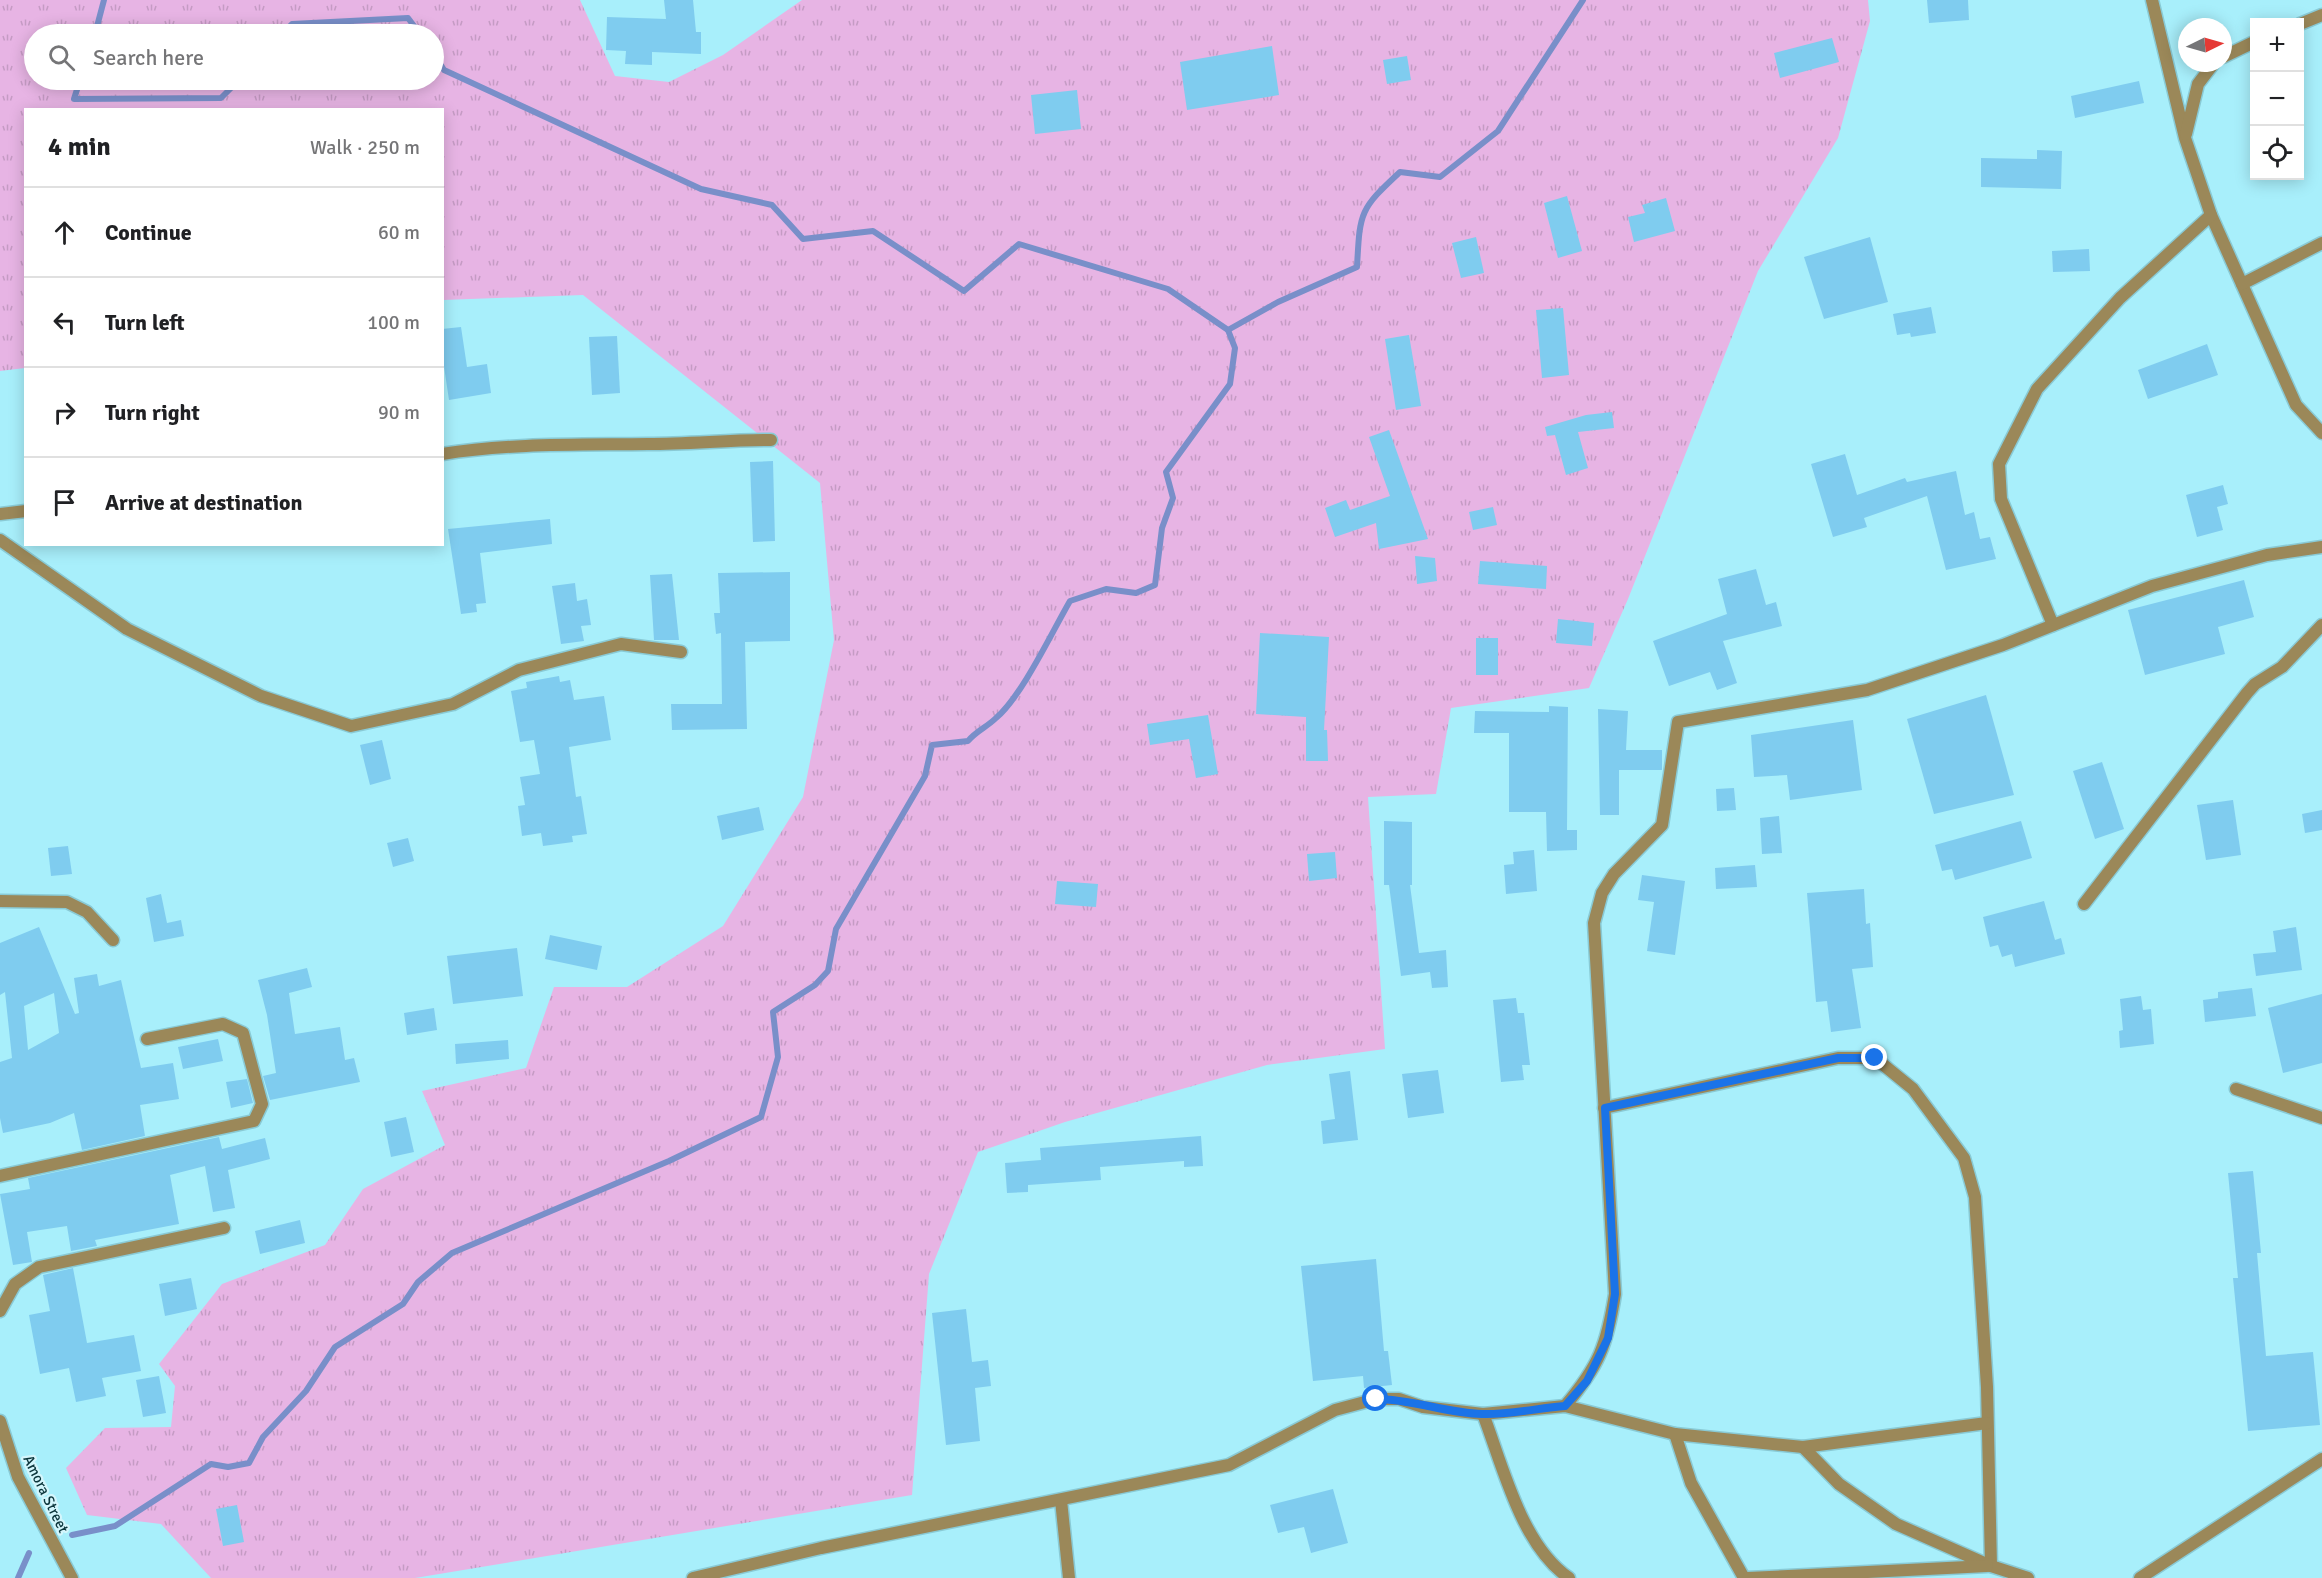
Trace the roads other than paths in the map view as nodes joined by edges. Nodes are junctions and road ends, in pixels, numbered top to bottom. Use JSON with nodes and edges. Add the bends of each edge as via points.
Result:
{"nodes":[{"id":1,"x":2152,"y":0,"type":"edge"},
{"id":2,"x":2322,"y":15,"type":"edge"},
{"id":3,"x":2304,"y":22,"type":"edge"},
{"id":4,"x":2250,"y":44,"type":"edge"},
{"id":5,"x":2232,"y":53,"type":"edge"},
{"id":6,"x":2207,"y":72,"type":"edge"},
{"id":7,"x":2185,"y":138,"type":"junction"},
{"id":8,"x":2211,"y":215,"type":"junction"},
{"id":9,"x":2322,"y":243,"type":"edge"},
{"id":10,"x":2242,"y":284,"type":"junction"},
{"id":11,"x":2322,"y":433,"type":"edge"},
{"id":12,"x":771,"y":440,"type":"dead end"},
{"id":13,"x":444,"y":454,"type":"edge"},
{"id":14,"x":24,"y":511,"type":"edge"},
{"id":15,"x":0,"y":514,"type":"edge"},
{"id":16,"x":0,"y":540,"type":"edge"},
{"id":17,"x":2322,"y":547,"type":"edge"},
{"id":18,"x":2053,"y":625,"type":"junction"},
{"id":19,"x":2322,"y":626,"type":"edge"},
{"id":20,"x":681,"y":652,"type":"dead end"},
{"id":21,"x":0,"y":901,"type":"edge"},
{"id":22,"x":2084,"y":904,"type":"dead end"},
{"id":23,"x":113,"y":940,"type":"dead end"},
{"id":24,"x":147,"y":1039,"type":"dead end"},
{"id":25,"x":2236,"y":1089,"type":"dead end"},
{"id":26,"x":1605,"y":1108,"type":"junction"},
{"id":27,"x":2322,"y":1118,"type":"edge"},
{"id":28,"x":0,"y":1176,"type":"edge"},
{"id":29,"x":225,"y":1228,"type":"dead end"},
{"id":30,"x":0,"y":1311,"type":"edge"},
{"id":31,"x":1565,"y":1406,"type":"junction"},
{"id":32,"x":1483,"y":1414,"type":"junction"},
{"id":33,"x":0,"y":1420,"type":"edge"},
{"id":34,"x":1987,"y":1423,"type":"junction"},
{"id":35,"x":1675,"y":1434,"type":"junction"},
{"id":36,"x":1803,"y":1448,"type":"junction"},
{"id":37,"x":2322,"y":1459,"type":"edge"},
{"id":38,"x":1061,"y":1500,"type":"junction"},
{"id":39,"x":1991,"y":1566,"type":"junction"},
{"id":40,"x":72,"y":1578,"type":"edge"},
{"id":41,"x":693,"y":1578,"type":"edge"},
{"id":42,"x":1069,"y":1578,"type":"edge"},
{"id":43,"x":1569,"y":1578,"type":"edge"},
{"id":44,"x":1746,"y":1578,"type":"edge"},
{"id":45,"x":2028,"y":1578,"type":"edge"},
{"id":46,"x":2140,"y":1578,"type":"edge"}],
"edges":[{"from":1,"to":7,"type":"street"},
{"from":2,"to":3,"type":"street"},
{"from":4,"to":5,"type":"street"},
{"from":6,"to":7,"type":"street","via":[[2198,84]]},
{"from":7,"to":8,"type":"street"},
{"from":8,"to":10,"type":"street"},
{"from":8,"to":18,"type":"street","via":[[2120,298],[2037,389],[1999,464],[2001,499]]},
{"from":9,"to":10,"type":"street"},
{"from":10,"to":11,"type":"street","via":[[2296,405]]},
{"from":12,"to":13,"type":"street","via":[[481,448]]},
{"from":14,"to":15,"type":"street"},
{"from":16,"to":20,"type":"street","via":[[127,629],[261,696],[351,726],[453,704],[519,670],[621,644]]},
{"from":17,"to":18,"type":"street","via":[[2267,555],[2152,586]]},
{"from":18,"to":26,"type":"street","via":[[1867,690],[1678,722],[1662,825],[1614,874],[1602,892],[1594,923]]},
{"from":19,"to":22,"type":"street","via":[[2282,667],[2247,693]]},
{"from":21,"to":23,"type":"street","via":[[67,902],[87,912]]},
{"from":24,"to":28,"type":"street","via":[[223,1024],[243,1033],[262,1104],[254,1121]]},
{"from":25,"to":27,"type":"street"},
{"from":26,"to":31,"type":"street","via":[[1615,1294],[1608,1338],[1587,1381]]},
{"from":26,"to":34,"type":"street","via":[[1838,1058],[1875,1058],[1905,1083],[1964,1158],[1975,1197]]},
{"from":29,"to":30,"type":"street","via":[[39,1267],[15,1284]]},
{"from":31,"to":32,"type":"street"},
{"from":31,"to":35,"type":"street"},
{"from":32,"to":38,"type":"street","via":[[1423,1407],[1399,1399],[1376,1399],[1335,1410],[1228,1465]]},
{"from":32,"to":43,"type":"street","via":[[1521,1518],[1549,1560]]},
{"from":33,"to":40,"type":"street","name":"Amora Street","via":[[18,1477]]},
{"from":34,"to":36,"type":"street"},
{"from":34,"to":39,"type":"street"},
{"from":35,"to":36,"type":"street"},
{"from":35,"to":44,"type":"street","via":[[1691,1483]]},
{"from":36,"to":39,"type":"street","via":[[1839,1484],[1896,1524]]},
{"from":37,"to":46,"type":"street"},
{"from":38,"to":41,"type":"street"},
{"from":38,"to":42,"type":"street"},
{"from":39,"to":44,"type":"street"},
{"from":39,"to":45,"type":"street"}]}
